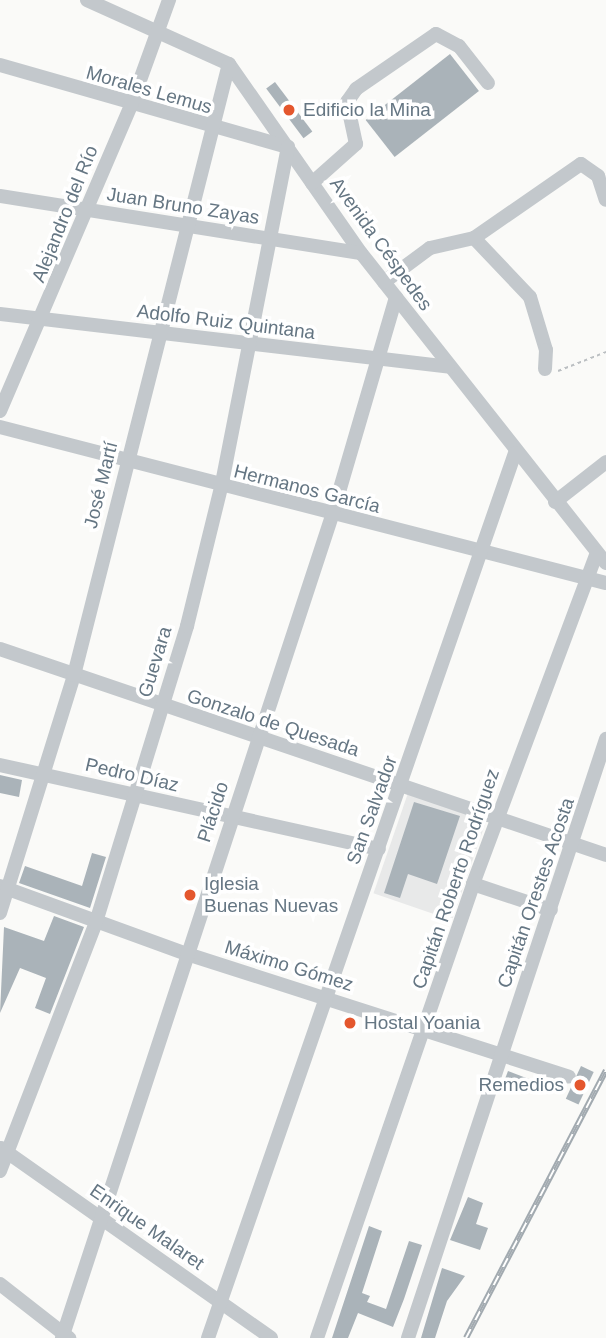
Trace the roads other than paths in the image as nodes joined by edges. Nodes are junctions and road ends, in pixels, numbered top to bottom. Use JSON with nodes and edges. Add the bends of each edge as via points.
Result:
{"nodes":[{"id":1,"x":87,"y":0,"type":"edge"},
{"id":2,"x":169,"y":0,"type":"edge"},
{"id":3,"x":158,"y":29,"type":"junction"},
{"id":4,"x":229,"y":64,"type":"junction"},
{"id":5,"x":0,"y":65,"type":"edge"},
{"id":6,"x":488,"y":83,"type":"dead end"},
{"id":7,"x":131,"y":105,"type":"junction"},
{"id":8,"x":209,"y":128,"type":"junction"},
{"id":9,"x":288,"y":147,"type":"junction"},
{"id":10,"x":312,"y":183,"type":"junction"},
{"id":11,"x":0,"y":196,"type":"edge"},
{"id":12,"x":606,"y":200,"type":"edge"},
{"id":13,"x":87,"y":209,"type":"junction"},
{"id":14,"x":186,"y":226,"type":"junction"},
{"id":15,"x":474,"y":238,"type":"junction"},
{"id":16,"x":271,"y":240,"type":"junction"},
{"id":17,"x":361,"y":253,"type":"junction"},
{"id":18,"x":384,"y":282,"type":"junction"},
{"id":19,"x":396,"y":297,"type":"junction"},
{"id":20,"x":0,"y":314,"type":"edge"},
{"id":21,"x":42,"y":320,"type":"junction"},
{"id":22,"x":160,"y":334,"type":"junction"},
{"id":23,"x":251,"y":345,"type":"junction"},
{"id":24,"x":377,"y":359,"type":"junction"},
{"id":25,"x":448,"y":367,"type":"junction"},
{"id":26,"x":545,"y":369,"type":"road end"},
{"id":27,"x":0,"y":411,"type":"edge"},
{"id":28,"x":0,"y":428,"type":"edge"},
{"id":29,"x":515,"y":453,"type":"junction"},
{"id":30,"x":606,"y":462,"type":"edge"},
{"id":31,"x":126,"y":463,"type":"junction"},
{"id":32,"x":221,"y":488,"type":"junction"},
{"id":33,"x":555,"y":502,"type":"junction"},
{"id":34,"x":332,"y":516,"type":"junction"},
{"id":35,"x":482,"y":551,"type":"junction"},
{"id":36,"x":602,"y":558,"type":"edge"},
{"id":37,"x":588,"y":579,"type":"junction"},
{"id":38,"x":606,"y":583,"type":"edge"},
{"id":39,"x":0,"y":649,"type":"edge"},
{"id":40,"x":74,"y":675,"type":"junction"},
{"id":41,"x":161,"y":706,"type":"junction"},
{"id":42,"x":258,"y":737,"type":"junction"},
{"id":43,"x":606,"y":739,"type":"edge"},
{"id":44,"x":0,"y":765,"type":"edge"},
{"id":45,"x":44,"y":774,"type":"junction"},
{"id":46,"x":402,"y":785,"type":"junction"},
{"id":47,"x":135,"y":796,"type":"junction"},
{"id":48,"x":232,"y":817,"type":"junction"},
{"id":49,"x":497,"y":817,"type":"junction"},
{"id":50,"x":575,"y":842,"type":"junction"},
{"id":51,"x":379,"y":849,"type":"junction"},
{"id":52,"x":606,"y":855,"type":"edge"},
{"id":53,"x":472,"y":884,"type":"junction"},
{"id":54,"x":4,"y":887,"type":"edge"},
{"id":55,"x":551,"y":911,"type":"junction"},
{"id":56,"x":0,"y":913,"type":"edge"},
{"id":57,"x":96,"y":922,"type":"junction"},
{"id":58,"x":187,"y":954,"type":"junction"},
{"id":59,"x":326,"y":998,"type":"junction"},
{"id":60,"x":424,"y":1030,"type":"junction"},
{"id":61,"x":501,"y":1055,"type":"junction"},
{"id":62,"x":569,"y":1077,"type":"dead end"},
{"id":63,"x":4,"y":1150,"type":"edge"},
{"id":64,"x":0,"y":1171,"type":"edge"},
{"id":65,"x":105,"y":1220,"type":"junction"},
{"id":66,"x":0,"y":1284,"type":"edge"},
{"id":67,"x":222,"y":1303,"type":"junction"},
{"id":68,"x":65,"y":1337,"type":"edge"},
{"id":69,"x":208,"y":1338,"type":"edge"},
{"id":70,"x":271,"y":1338,"type":"edge"},
{"id":71,"x":317,"y":1338,"type":"edge"},
{"id":72,"x":408,"y":1338,"type":"edge"}],
"edges":[{"from":1,"to":3,"type":"street","name":"Avenida Céspedes"},
{"from":2,"to":3,"type":"street","name":"Alejandro del Río"},
{"from":3,"to":4,"type":"street","name":"Avenida Céspedes"},
{"from":3,"to":7,"type":"street","name":"Alejandro del Río"},
{"from":4,"to":8,"type":"street","name":"José Martí"},
{"from":4,"to":9,"type":"street","name":"Avenida Céspedes"},
{"from":5,"to":7,"type":"street","name":"Morales Lemus"},
{"from":6,"to":10,"type":"street","via":[[459,46],[436,34],[356,89],[347,102],[356,144]]},
{"from":7,"to":8,"type":"street","name":"Morales Lemus"},
{"from":7,"to":13,"type":"street","name":"Alejandro del Río"},
{"from":8,"to":9,"type":"street","name":"Morales Lemus"},
{"from":8,"to":14,"type":"street","name":"José Martí"},
{"from":9,"to":10,"type":"street","name":"Avenida Céspedes"},
{"from":9,"to":16,"type":"street","name":"Guevara"},
{"from":10,"to":17,"type":"street","name":"Avenida Céspedes"},
{"from":11,"to":13,"type":"street","name":"Juan Bruno Zayas"},
{"from":12,"to":15,"type":"street","via":[[592,168],[581,164]]},
{"from":13,"to":14,"type":"street","name":"Juan Bruno Zayas"},
{"from":13,"to":21,"type":"street","name":"Alejandro del Río"},
{"from":14,"to":16,"type":"street","name":"Juan Bruno Zayas"},
{"from":14,"to":22,"type":"street","name":"José Martí"},
{"from":15,"to":18,"type":"street","via":[[430,248]]},
{"from":15,"to":26,"type":"street","via":[[530,297],[546,349]]},
{"from":16,"to":17,"type":"street","name":"Juan Bruno Zayas"},
{"from":16,"to":23,"type":"street","name":"Guevara"},
{"from":17,"to":18,"type":"street","name":"Avenida Céspedes"},
{"from":18,"to":19,"type":"street","name":"Avenida Céspedes"},
{"from":19,"to":24,"type":"street","name":"Plácido"},
{"from":19,"to":25,"type":"street","name":"Avenida Céspedes"},
{"from":20,"to":21,"type":"street","name":"Adolfo Ruiz Quintana"},
{"from":21,"to":22,"type":"street","name":"Adolfo Ruiz Quintana"},
{"from":21,"to":27,"type":"street","name":"Alejandro del Río"},
{"from":22,"to":23,"type":"street","name":"Adolfo Ruiz Quintana"},
{"from":22,"to":31,"type":"street","name":"José Martí"},
{"from":23,"to":24,"type":"street","name":"Adolfo Ruiz Quintana"},
{"from":23,"to":32,"type":"street","name":"Guevara"},
{"from":24,"to":25,"type":"street","name":"Adolfo Ruiz Quintana"},
{"from":24,"to":34,"type":"street","name":"Plácido"},
{"from":25,"to":29,"type":"street","name":"Avenida Céspedes"},
{"from":28,"to":31,"type":"street","name":"Hermanos García"},
{"from":29,"to":33,"type":"street","name":"Avenida Céspedes"},
{"from":29,"to":35,"type":"street","name":"San Salvador"},
{"from":30,"to":33,"type":"street"},
{"from":31,"to":32,"type":"street","name":"Hermanos García"},
{"from":31,"to":40,"type":"street","name":"José Martí"},
{"from":32,"to":34,"type":"street","name":"Hermanos García"},
{"from":32,"to":41,"type":"street","name":"Guevara"},
{"from":33,"to":36,"type":"street","name":"Avenida Céspedes"},
{"from":34,"to":35,"type":"street","name":"Hermanos García"},
{"from":34,"to":42,"type":"street","name":"Plácido"},
{"from":35,"to":37,"type":"street","name":"Hermanos García"},
{"from":35,"to":46,"type":"street","name":"San Salvador"},
{"from":36,"to":37,"type":"street","name":"Capitán Roberto Rodríguez"},
{"from":37,"to":38,"type":"street","name":"Hermanos García"},
{"from":37,"to":49,"type":"street","name":"Capitán Roberto Rodríguez"},
{"from":39,"to":40,"type":"street","name":"Gonzalo de Quesada"},
{"from":40,"to":41,"type":"street","name":"Gonzalo de Quesada"},
{"from":40,"to":45,"type":"street","name":"José Martí"},
{"from":41,"to":42,"type":"street","name":"Gonzalo de Quesada"},
{"from":41,"to":47,"type":"street","name":"Guevara"},
{"from":42,"to":46,"type":"street","name":"Gonzalo de Quesada"},
{"from":42,"to":48,"type":"street","name":"Plácido"},
{"from":43,"to":50,"type":"street","name":"Capitán Orestes Acosta"},
{"from":44,"to":45,"type":"street","name":"Pedro Díaz"},
{"from":45,"to":47,"type":"street","name":"Pedro Díaz"},
{"from":45,"to":54,"type":"street","name":"José Martí"},
{"from":46,"to":49,"type":"street","name":"Gonzalo de Quesada"},
{"from":46,"to":51,"type":"street","name":"San Salvador"},
{"from":47,"to":48,"type":"street","name":"Pedro Díaz"},
{"from":47,"to":57,"type":"street","name":"Guevara"},
{"from":48,"to":51,"type":"street","name":"Pedro Díaz"},
{"from":48,"to":58,"type":"street","name":"Plácido"},
{"from":49,"to":50,"type":"street","name":"Gonzalo de Quesada"},
{"from":49,"to":53,"type":"street","name":"Capitán Roberto Rodríguez"},
{"from":50,"to":52,"type":"street","name":"Gonzalo de Quesada"},
{"from":50,"to":55,"type":"street","name":"Capitán Orestes Acosta"},
{"from":51,"to":59,"type":"street","name":"San Salvador"},
{"from":53,"to":55,"type":"street"},
{"from":53,"to":60,"type":"street","name":"Capitán Roberto Rodríguez"},
{"from":54,"to":56,"type":"street","name":"José Martí"},
{"from":54,"to":57,"type":"street","name":"Máximo Gómez"},
{"from":55,"to":61,"type":"street","name":"Capitán Orestes Acosta"},
{"from":57,"to":58,"type":"street","name":"Máximo Gómez"},
{"from":57,"to":63,"type":"street","name":"Guevara"},
{"from":58,"to":59,"type":"street","name":"Máximo Gómez"},
{"from":58,"to":65,"type":"street","name":"Plácido"},
{"from":59,"to":60,"type":"street","name":"Máximo Gómez"},
{"from":59,"to":67,"type":"street","name":"San Salvador"},
{"from":60,"to":61,"type":"street","name":"Máximo Gómez"},
{"from":60,"to":71,"type":"street","name":"Capitán Roberto Rodríguez"},
{"from":61,"to":62,"type":"street","name":"Máximo Gómez"},
{"from":61,"to":72,"type":"street","name":"Capitán Orestes Acosta"},
{"from":63,"to":64,"type":"street","name":"Guevara"},
{"from":63,"to":65,"type":"street","name":"Enrique Malaret"},
{"from":65,"to":67,"type":"street","name":"Enrique Malaret"},
{"from":65,"to":68,"type":"street","name":"Plácido"},
{"from":66,"to":68,"type":"street"},
{"from":67,"to":69,"type":"street","name":"San Salvador"},
{"from":67,"to":70,"type":"street","name":"Enrique Malaret"}]}
